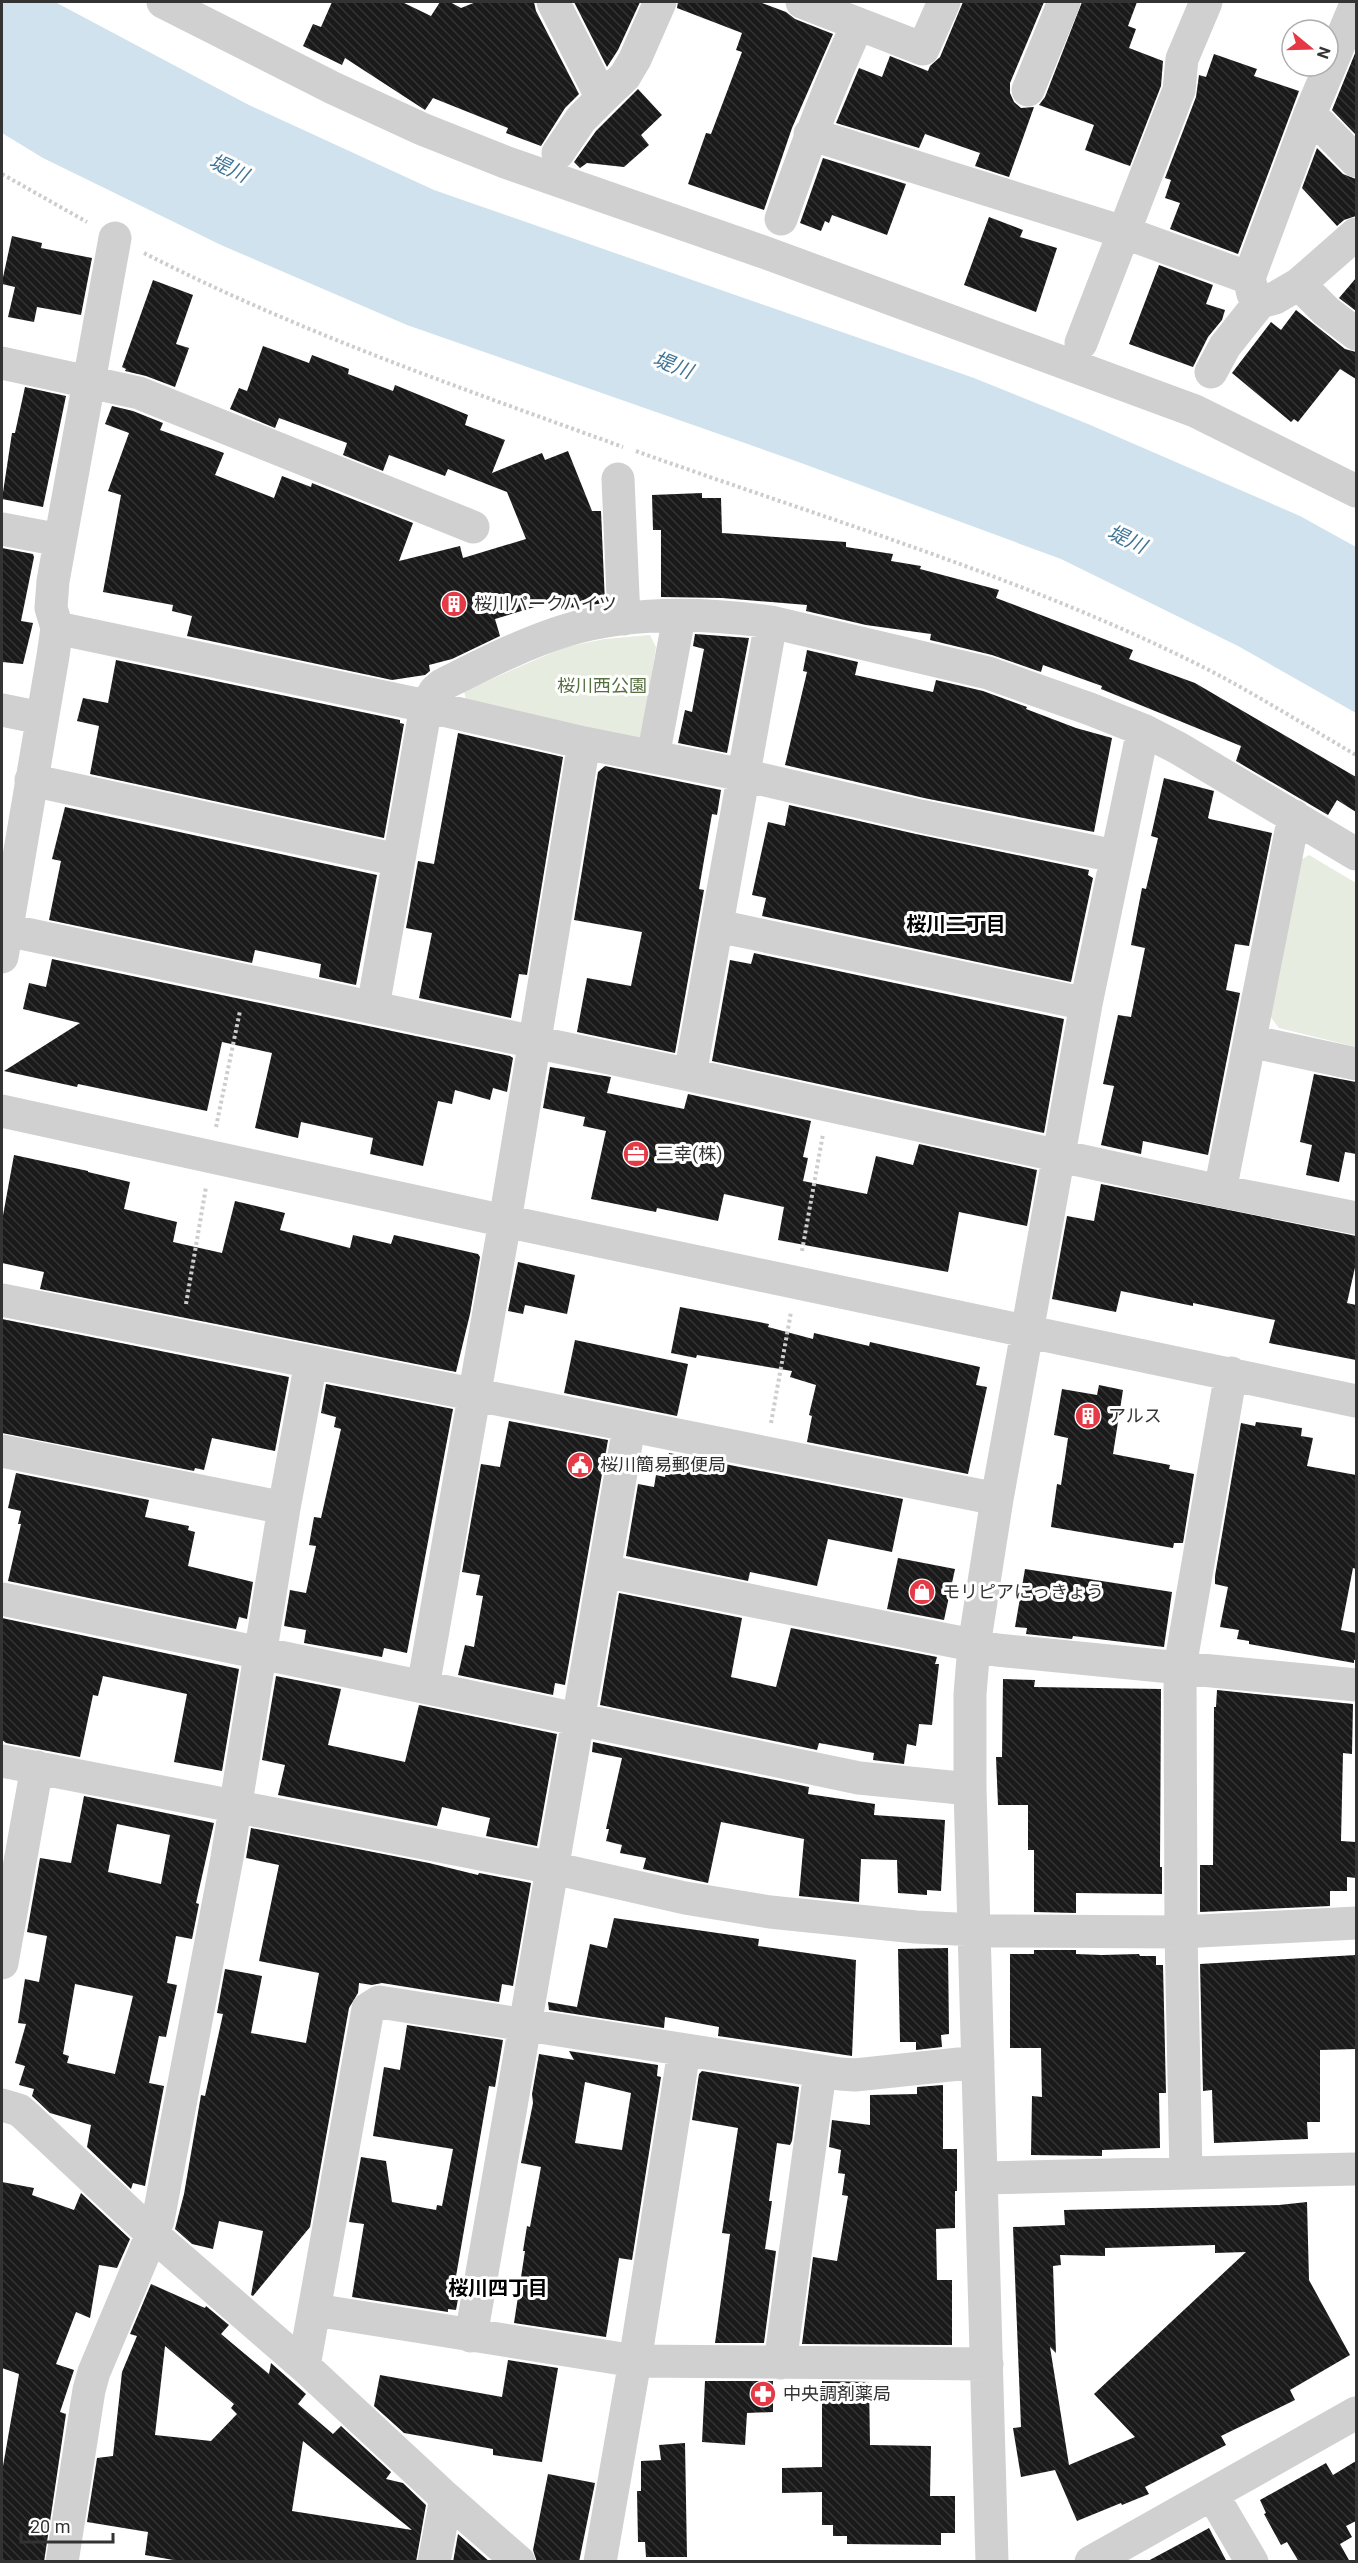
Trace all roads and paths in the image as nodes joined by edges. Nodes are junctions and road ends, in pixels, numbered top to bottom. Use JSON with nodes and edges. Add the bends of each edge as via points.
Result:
{"nodes":[{"id":1,"x":163,"y":2,"type":"edge"},
{"id":2,"x":554,"y":2,"type":"edge"},
{"id":3,"x":660,"y":2,"type":"edge"},
{"id":4,"x":802,"y":2,"type":"edge"},
{"id":5,"x":944,"y":2,"type":"edge"},
{"id":6,"x":1064,"y":2,"type":"edge"},
{"id":7,"x":1206,"y":2,"type":"edge"},
{"id":8,"x":1356,"y":4,"type":"edge"},
{"id":9,"x":858,"y":24,"type":"junction"},
{"id":10,"x":1028,"y":90,"type":"dead end"},
{"id":11,"x":602,"y":98,"type":"junction"},
{"id":12,"x":1310,"y":114,"type":"junction"},
{"id":13,"x":810,"y":134,"type":"junction"},
{"id":14,"x":558,"y":153,"type":"dead end"},
{"id":15,"x":1356,"y":161,"type":"edge"},
{"id":16,"x":2,"y":174,"type":"edge"},
{"id":17,"x":781,"y":219,"type":"dead end"},
{"id":18,"x":1123,"y":232,"type":"junction"},
{"id":19,"x":1356,"y":234,"type":"edge"},
{"id":20,"x":115,"y":238,"type":"junction"},
{"id":21,"x":1299,"y":284,"type":"junction"},
{"id":22,"x":1254,"y":290,"type":"junction"},
{"id":23,"x":1356,"y":334,"type":"edge"},
{"id":24,"x":1080,"y":343,"type":"dead end"},
{"id":25,"x":2,"y":363,"type":"edge"},
{"id":26,"x":1211,"y":372,"type":"dead end"},
{"id":27,"x":90,"y":382,"type":"junction"},
{"id":28,"x":618,"y":479,"type":"dead end"},
{"id":29,"x":1356,"y":491,"type":"edge"},
{"id":30,"x":473,"y":527,"type":"dead end"},
{"id":31,"x":2,"y":529,"type":"edge"},
{"id":32,"x":60,"y":540,"type":"junction"},
{"id":33,"x":679,"y":617,"type":"junction"},
{"id":34,"x":624,"y":619,"type":"junction"},
{"id":35,"x":771,"y":622,"type":"junction"},
{"id":36,"x":57,"y":628,"type":"junction"},
{"id":37,"x":426,"y":706,"type":"junction"},
{"id":38,"x":2,"y":710,"type":"edge"},
{"id":39,"x":41,"y":718,"type":"junction"},
{"id":40,"x":1143,"y":730,"type":"junction"},
{"id":41,"x":584,"y":743,"type":"junction"},
{"id":42,"x":1356,"y":755,"type":"edge"},
{"id":43,"x":652,"y":757,"type":"junction"},
{"id":44,"x":743,"y":775,"type":"junction"},
{"id":45,"x":31,"y":780,"type":"junction"},
{"id":46,"x":1294,"y":816,"type":"junction"},
{"id":47,"x":1356,"y":854,"type":"edge"},
{"id":48,"x":1115,"y":856,"type":"junction"},
{"id":49,"x":398,"y":860,"type":"junction"},
{"id":50,"x":718,"y":927,"type":"junction"},
{"id":51,"x":3,"y":938,"type":"edge"},
{"id":52,"x":246,"y":981,"type":"junction"},
{"id":53,"x":1086,"y":1004,"type":"junction"},
{"id":54,"x":373,"y":1007,"type":"junction"},
{"id":55,"x":1250,"y":1041,"type":"junction"},
{"id":56,"x":534,"y":1042,"type":"junction"},
{"id":57,"x":1356,"y":1064,"type":"edge"},
{"id":58,"x":690,"y":1075,"type":"junction"},
{"id":59,"x":828,"y":1105,"type":"junction"},
{"id":60,"x":2,"y":1111,"type":"edge"},
{"id":61,"x":215,"y":1129,"type":"dead end"},
{"id":62,"x":1059,"y":1157,"type":"junction"},
{"id":63,"x":207,"y":1184,"type":"dead end"},
{"id":64,"x":1220,"y":1191,"type":"junction"},
{"id":65,"x":1356,"y":1218,"type":"edge"},
{"id":66,"x":505,"y":1221,"type":"junction"},
{"id":67,"x":800,"y":1258,"type":"dead end"},
{"id":68,"x":2,"y":1300,"type":"edge"},
{"id":69,"x":791,"y":1309,"type":"dead end"},
{"id":70,"x":1027,"y":1331,"type":"junction"},
{"id":71,"x":180,"y":1336,"type":"junction"},
{"id":72,"x":311,"y":1362,"type":"junction"},
{"id":73,"x":1231,"y":1373,"type":"junction"},
{"id":74,"x":474,"y":1394,"type":"junction"},
{"id":75,"x":1356,"y":1401,"type":"edge"},
{"id":76,"x":629,"y":1427,"type":"junction"},
{"id":77,"x":2,"y":1451,"type":"edge"},
{"id":78,"x":766,"y":1454,"type":"junction"},
{"id":79,"x":997,"y":1499,"type":"junction"},
{"id":80,"x":284,"y":1508,"type":"junction"},
{"id":81,"x":604,"y":1571,"type":"junction"},
{"id":82,"x":2,"y":1599,"type":"edge"},
{"id":83,"x":974,"y":1646,"type":"junction"},
{"id":84,"x":260,"y":1654,"type":"junction"},
{"id":85,"x":1180,"y":1667,"type":"junction"},
{"id":86,"x":1356,"y":1685,"type":"edge"},
{"id":87,"x":423,"y":1687,"type":"junction"},
{"id":88,"x":578,"y":1721,"type":"junction"},
{"id":89,"x":2,"y":1761,"type":"edge"},
{"id":90,"x":37,"y":1767,"type":"junction"},
{"id":91,"x":970,"y":1789,"type":"junction"},
{"id":92,"x":237,"y":1805,"type":"junction"},
{"id":93,"x":553,"y":1868,"type":"junction"},
{"id":94,"x":1356,"y":1923,"type":"edge"},
{"id":95,"x":973,"y":1931,"type":"junction"},
{"id":96,"x":1181,"y":1932,"type":"junction"},
{"id":97,"x":2,"y":1962,"type":"edge"},
{"id":98,"x":526,"y":2024,"type":"junction"},
{"id":99,"x":684,"y":2051,"type":"junction"},
{"id":100,"x":978,"y":2062,"type":"junction"},
{"id":101,"x":820,"y":2072,"type":"junction"},
{"id":102,"x":2,"y":2105,"type":"edge"},
{"id":103,"x":1356,"y":2169,"type":"edge"},
{"id":104,"x":1186,"y":2173,"type":"junction"},
{"id":105,"x":982,"y":2178,"type":"junction"},
{"id":106,"x":152,"y":2234,"type":"junction"},
{"id":107,"x":315,"y":2310,"type":"junction"},
{"id":108,"x":471,"y":2336,"type":"junction"},
{"id":109,"x":636,"y":2361,"type":"junction"},
{"id":110,"x":780,"y":2364,"type":"junction"},
{"id":111,"x":987,"y":2364,"type":"junction"},
{"id":112,"x":304,"y":2366,"type":"junction"},
{"id":113,"x":1356,"y":2413,"type":"edge"},
{"id":114,"x":1212,"y":2494,"type":"junction"},
{"id":115,"x":446,"y":2498,"type":"junction"},
{"id":116,"x":985,"y":2561,"type":"edge"},
{"id":117,"x":62,"y":2562,"type":"edge"},
{"id":118,"x":434,"y":2562,"type":"edge"},
{"id":119,"x":519,"y":2562,"type":"edge"},
{"id":120,"x":600,"y":2562,"type":"edge"},
{"id":121,"x":1090,"y":2562,"type":"edge"},
{"id":122,"x":1252,"y":2562,"type":"edge"}],
"edges":[{"from":1,"to":29,"type":"street","via":[[422,129],[1195,411]]},
{"from":2,"to":11,"type":"street"},
{"from":3,"to":11,"type":"street","via":[[625,76]]},
{"from":4,"to":9,"type":"street"},
{"from":5,"to":9,"type":"street","via":[[923,50]]},
{"from":6,"to":10,"type":"street"},
{"from":7,"to":18,"type":"street","via":[[1182,60],[1179,90]]},
{"from":8,"to":12,"type":"street"},
{"from":9,"to":13,"type":"street"},
{"from":11,"to":14,"type":"street","via":[[581,119]]},
{"from":12,"to":15,"type":"street"},
{"from":12,"to":22,"type":"street"},
{"from":13,"to":17,"type":"street"},
{"from":13,"to":18,"type":"street"},
{"from":16,"to":20,"type":"path"},
{"from":18,"to":22,"type":"street"},
{"from":18,"to":24,"type":"street"},
{"from":19,"to":21,"type":"street"},
{"from":20,"to":27,"type":"street"},
{"from":20,"to":42,"type":"path","via":[[236,298],[346,345],[932,554],[1088,616],[1204,668]]},
{"from":21,"to":22,"type":"street","via":[[1275,298]]},
{"from":21,"to":23,"type":"street"},
{"from":22,"to":26,"type":"street"},
{"from":25,"to":27,"type":"street"},
{"from":27,"to":30,"type":"street","via":[[139,393]]},
{"from":27,"to":32,"type":"street"},
{"from":28,"to":34,"type":"street"},
{"from":31,"to":32,"type":"street"},
{"from":32,"to":36,"type":"street","via":[[51,608]]},
{"from":33,"to":34,"type":"street"},
{"from":33,"to":35,"type":"street"},
{"from":33,"to":43,"type":"street"},
{"from":34,"to":37,"type":"street","via":[[567,630],[476,668],[442,685]]},
{"from":35,"to":40,"type":"street","via":[[988,673]]},
{"from":35,"to":44,"type":"street"},
{"from":36,"to":37,"type":"street"},
{"from":36,"to":39,"type":"street"},
{"from":37,"to":41,"type":"street"},
{"from":37,"to":49,"type":"street"},
{"from":38,"to":39,"type":"street"},
{"from":39,"to":45,"type":"street"},
{"from":40,"to":46,"type":"street"},
{"from":40,"to":48,"type":"street"},
{"from":41,"to":43,"type":"street"},
{"from":41,"to":56,"type":"street"},
{"from":43,"to":44,"type":"street"},
{"from":44,"to":48,"type":"street"},
{"from":44,"to":50,"type":"street"},
{"from":45,"to":49,"type":"street"},
{"from":45,"to":51,"type":"street"},
{"from":46,"to":47,"type":"street"},
{"from":46,"to":55,"type":"street"},
{"from":48,"to":53,"type":"street"},
{"from":49,"to":54,"type":"street"},
{"from":50,"to":53,"type":"street"},
{"from":50,"to":58,"type":"street"},
{"from":51,"to":52,"type":"street"},
{"from":52,"to":54,"type":"street"},
{"from":52,"to":61,"type":"path"},
{"from":53,"to":62,"type":"street"},
{"from":54,"to":56,"type":"street"},
{"from":55,"to":57,"type":"street"},
{"from":55,"to":64,"type":"street"},
{"from":56,"to":58,"type":"street"},
{"from":56,"to":66,"type":"street"},
{"from":58,"to":59,"type":"street"},
{"from":59,"to":62,"type":"street"},
{"from":59,"to":67,"type":"path"},
{"from":60,"to":66,"type":"street"},
{"from":62,"to":64,"type":"street"},
{"from":62,"to":70,"type":"street"},
{"from":63,"to":71,"type":"path"},
{"from":64,"to":65,"type":"street"},
{"from":66,"to":70,"type":"street"},
{"from":66,"to":74,"type":"street"},
{"from":68,"to":71,"type":"street"},
{"from":69,"to":78,"type":"path"},
{"from":70,"to":73,"type":"street"},
{"from":70,"to":79,"type":"street"},
{"from":71,"to":72,"type":"street"},
{"from":72,"to":74,"type":"street"},
{"from":72,"to":80,"type":"street"},
{"from":73,"to":75,"type":"street"},
{"from":73,"to":85,"type":"street"},
{"from":74,"to":76,"type":"street"},
{"from":74,"to":87,"type":"street"},
{"from":76,"to":78,"type":"street"},
{"from":76,"to":81,"type":"street"},
{"from":77,"to":80,"type":"street"},
{"from":78,"to":79,"type":"street"},
{"from":79,"to":83,"type":"street"},
{"from":80,"to":84,"type":"street"},
{"from":81,"to":83,"type":"street"},
{"from":81,"to":88,"type":"street"},
{"from":82,"to":84,"type":"street"},
{"from":83,"to":85,"type":"street"},
{"from":83,"to":91,"type":"street"},
{"from":84,"to":87,"type":"street"},
{"from":84,"to":92,"type":"street"},
{"from":85,"to":86,"type":"street"},
{"from":85,"to":96,"type":"street"},
{"from":87,"to":88,"type":"street"},
{"from":88,"to":91,"type":"street","via":[[860,1778]]},
{"from":88,"to":93,"type":"street"},
{"from":89,"to":90,"type":"street"},
{"from":90,"to":92,"type":"street"},
{"from":90,"to":97,"type":"street"},
{"from":91,"to":95,"type":"street"},
{"from":92,"to":93,"type":"street"},
{"from":92,"to":106,"type":"street","via":[[158,2220]]},
{"from":93,"to":95,"type":"street","via":[[726,1906]]},
{"from":93,"to":98,"type":"street"},
{"from":94,"to":96,"type":"street"},
{"from":95,"to":96,"type":"street"},
{"from":95,"to":100,"type":"street"},
{"from":96,"to":104,"type":"street"},
{"from":98,"to":99,"type":"street"},
{"from":98,"to":107,"type":"street","via":[[379,2002],[368,2009]]},
{"from":98,"to":108,"type":"street"},
{"from":99,"to":101,"type":"street"},
{"from":99,"to":109,"type":"street"},
{"from":100,"to":101,"type":"street","via":[[855,2075]]},
{"from":100,"to":105,"type":"street"},
{"from":101,"to":110,"type":"street"},
{"from":102,"to":106,"type":"street","via":[[27,2116]]},
{"from":103,"to":104,"type":"street"},
{"from":104,"to":105,"type":"street"},
{"from":105,"to":111,"type":"street"},
{"from":106,"to":112,"type":"street"},
{"from":106,"to":117,"type":"street","via":[[89,2390]]},
{"from":107,"to":108,"type":"street"},
{"from":107,"to":112,"type":"street"},
{"from":108,"to":109,"type":"street"},
{"from":109,"to":110,"type":"street"},
{"from":109,"to":120,"type":"street"},
{"from":110,"to":111,"type":"street"},
{"from":111,"to":116,"type":"street"},
{"from":112,"to":115,"type":"street"},
{"from":113,"to":114,"type":"street"},
{"from":114,"to":121,"type":"street"},
{"from":114,"to":122,"type":"street"},
{"from":115,"to":118,"type":"street"},
{"from":115,"to":119,"type":"street"}]}
